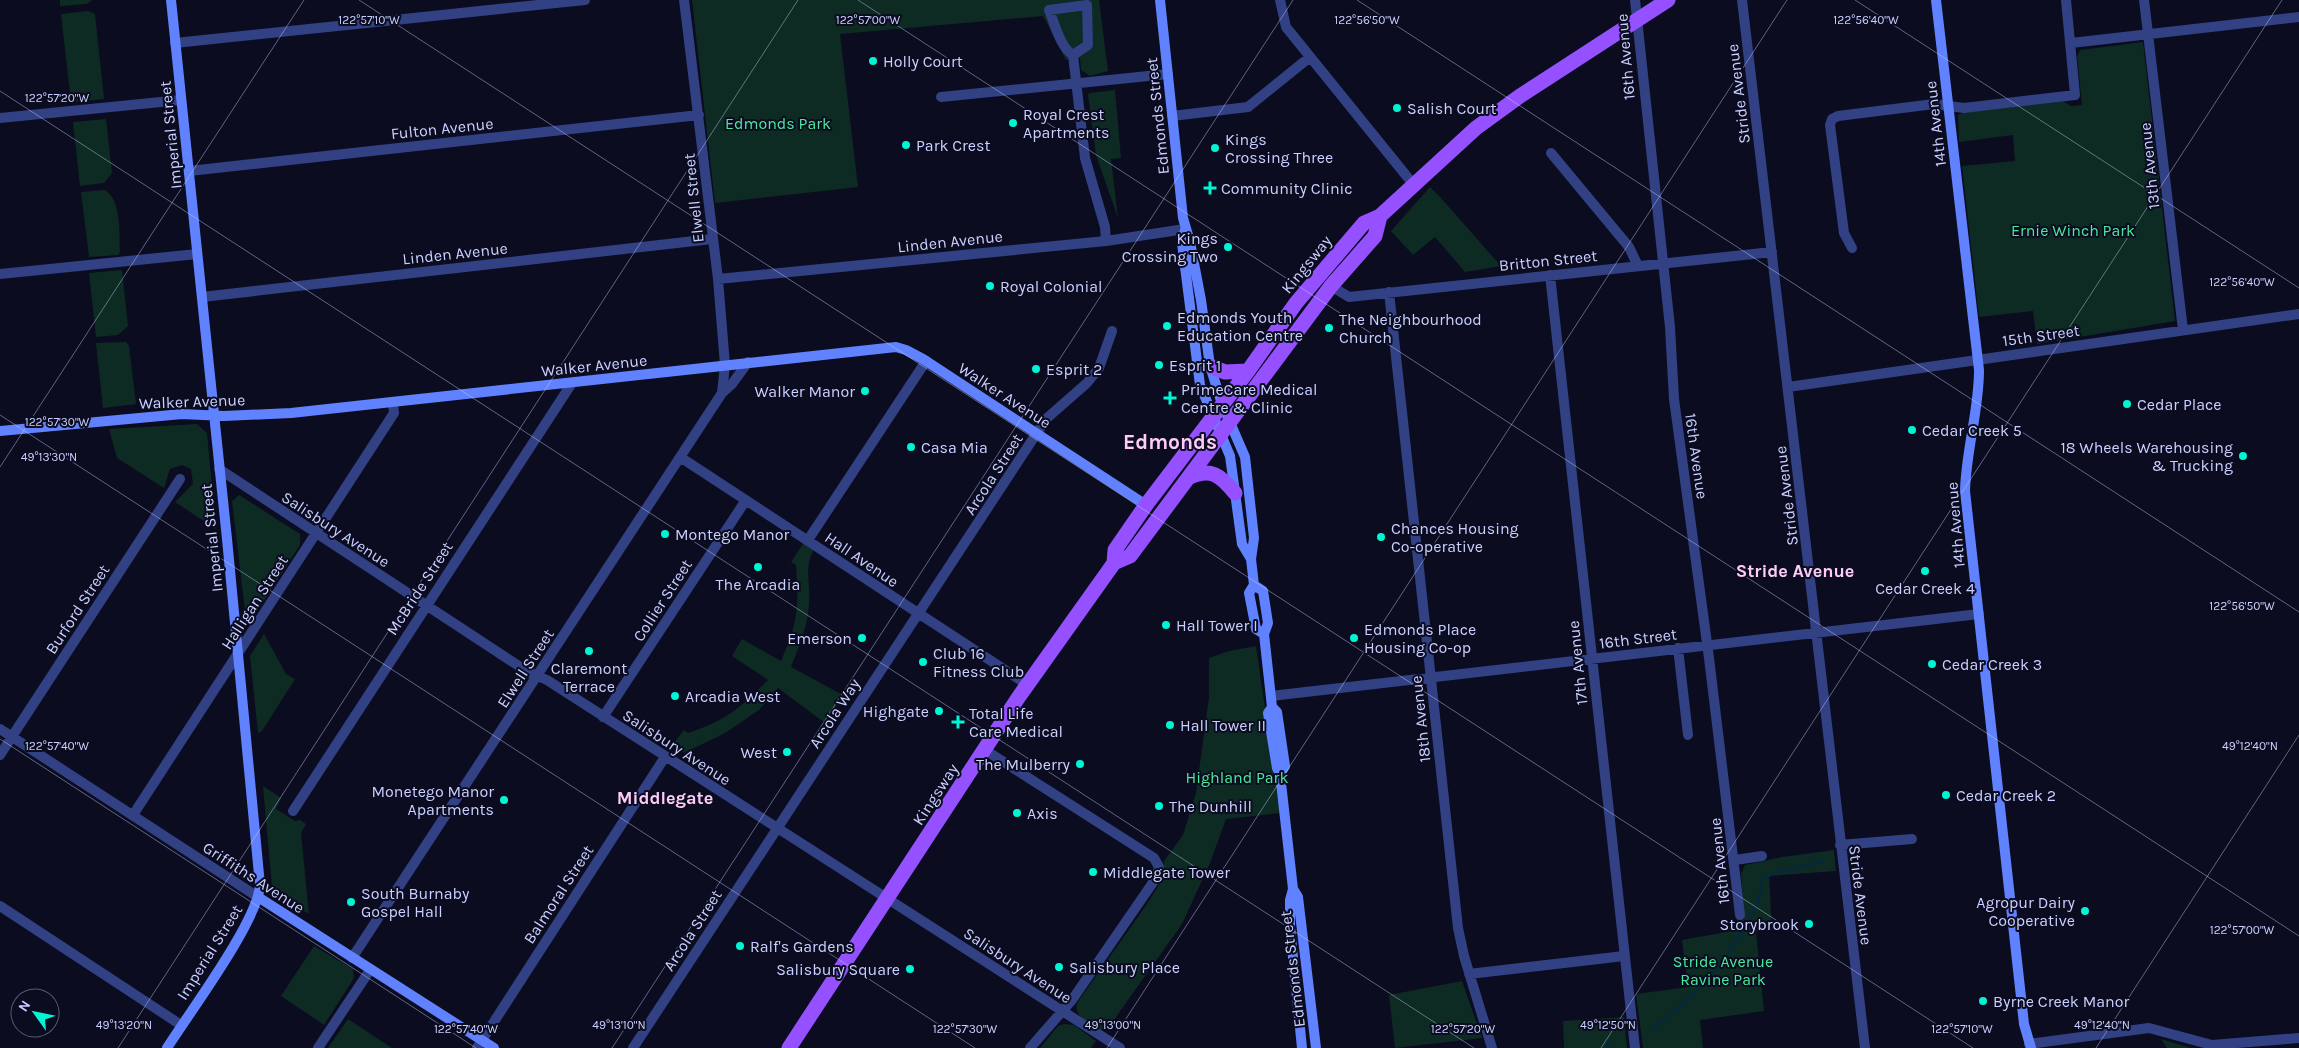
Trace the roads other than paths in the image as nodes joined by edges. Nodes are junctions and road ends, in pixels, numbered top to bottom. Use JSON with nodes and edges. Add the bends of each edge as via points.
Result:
{"nodes":[{"id":1,"x":171,"y":0,"type":"edge"},
{"id":2,"x":585,"y":0,"type":"edge"},
{"id":3,"x":684,"y":0,"type":"edge"},
{"id":4,"x":1160,"y":0,"type":"edge"},
{"id":5,"x":1280,"y":0,"type":"edge"},
{"id":6,"x":1635,"y":0,"type":"edge"},
{"id":7,"x":1668,"y":0,"type":"edge"},
{"id":8,"x":1742,"y":0,"type":"edge"},
{"id":9,"x":1936,"y":0,"type":"edge"},
{"id":10,"x":2066,"y":0,"type":"edge"},
{"id":11,"x":2144,"y":0,"type":"edge"},
{"id":12,"x":2299,"y":17,"type":"edge"},
{"id":13,"x":1637,"y":22,"type":"junction"},
{"id":14,"x":2148,"y":34,"type":"junction"},
{"id":15,"x":175,"y":43,"type":"junction"},
{"id":16,"x":2071,"y":43,"type":"junction"},
{"id":17,"x":1072,"y":55,"type":"junction"},
{"id":18,"x":1310,"y":57,"type":"junction"},
{"id":19,"x":1168,"y":74,"type":"junction"},
{"id":20,"x":1075,"y":82,"type":"junction"},
{"id":21,"x":941,"y":97,"type":"dead end"},
{"id":22,"x":181,"y":100,"type":"junction"},
{"id":23,"x":1948,"y":106,"type":"junction"},
{"id":24,"x":699,"y":115,"type":"junction"},
{"id":25,"x":1172,"y":116,"type":"junction"},
{"id":26,"x":0,"y":118,"type":"edge"},
{"id":27,"x":1551,"y":153,"type":"dead end"},
{"id":28,"x":188,"y":171,"type":"junction"},
{"id":29,"x":1413,"y":184,"type":"junction"},
{"id":30,"x":1380,"y":216,"type":"junction"},
{"id":31,"x":1185,"y":229,"type":"junction"},
{"id":32,"x":712,"y":239,"type":"junction"},
{"id":33,"x":1106,"y":241,"type":"junction"},
{"id":34,"x":1852,"y":248,"type":"dead end"},
{"id":35,"x":1772,"y":252,"type":"junction"},
{"id":36,"x":197,"y":254,"type":"junction"},
{"id":37,"x":1662,"y":264,"type":"junction"},
{"id":38,"x":1638,"y":266,"type":"junction"},
{"id":39,"x":0,"y":274,"type":"edge"},
{"id":40,"x":1550,"y":276,"type":"junction"},
{"id":41,"x":718,"y":280,"type":"junction"},
{"id":42,"x":1331,"y":286,"type":"junction"},
{"id":43,"x":1389,"y":292,"type":"junction"},
{"id":44,"x":202,"y":297,"type":"junction"},
{"id":45,"x":2299,"y":314,"type":"edge"},
{"id":46,"x":2183,"y":330,"type":"junction"},
{"id":47,"x":1112,"y":331,"type":"dead end"},
{"id":48,"x":1978,"y":360,"type":"junction"},
{"id":49,"x":926,"y":361,"type":"junction"},
{"id":50,"x":748,"y":362,"type":"junction"},
{"id":51,"x":725,"y":365,"type":"junction"},
{"id":52,"x":1210,"y":366,"type":"junction"},
{"id":53,"x":1248,"y":370,"type":"junction"},
{"id":54,"x":572,"y":383,"type":"junction"},
{"id":55,"x":1788,"y":387,"type":"junction"},
{"id":56,"x":722,"y":393,"type":"junction"},
{"id":57,"x":393,"y":404,"type":"junction"},
{"id":58,"x":1217,"y":410,"type":"junction"},
{"id":59,"x":214,"y":416,"type":"junction"},
{"id":60,"x":1226,"y":427,"type":"junction"},
{"id":61,"x":0,"y":431,"type":"edge"},
{"id":62,"x":1036,"y":434,"type":"junction"},
{"id":63,"x":680,"y":457,"type":"junction"},
{"id":64,"x":219,"y":469,"type":"junction"},
{"id":65,"x":1188,"y":478,"type":"junction"},
{"id":66,"x":180,"y":479,"type":"dead end"},
{"id":67,"x":1235,"y":493,"type":"junction"},
{"id":68,"x":746,"y":500,"type":"junction"},
{"id":69,"x":1146,"y":505,"type":"junction"},
{"id":70,"x":316,"y":534,"type":"junction"},
{"id":71,"x":808,"y":540,"type":"junction"},
{"id":72,"x":1251,"y":558,"type":"junction"},
{"id":73,"x":1114,"y":563,"type":"junction"},
{"id":74,"x":426,"y":606,"type":"junction"},
{"id":75,"x":918,"y":614,"type":"junction"},
{"id":76,"x":1978,"y":614,"type":"junction"},
{"id":77,"x":1816,"y":632,"type":"junction"},
{"id":78,"x":1707,"y":645,"type":"junction"},
{"id":79,"x":1678,"y":648,"type":"junction"},
{"id":80,"x":238,"y":654,"type":"junction"},
{"id":81,"x":1591,"y":659,"type":"junction"},
{"id":82,"x":538,"y":675,"type":"junction"},
{"id":83,"x":1430,"y":677,"type":"junction"},
{"id":84,"x":1028,"y":685,"type":"junction"},
{"id":85,"x":1271,"y":696,"type":"junction"},
{"id":86,"x":603,"y":717,"type":"junction"},
{"id":87,"x":0,"y":728,"type":"edge"},
{"id":88,"x":1688,"y":735,"type":"dead end"},
{"id":89,"x":12,"y":737,"type":"junction"},
{"id":90,"x":985,"y":750,"type":"junction"},
{"id":91,"x":0,"y":755,"type":"edge"},
{"id":92,"x":665,"y":757,"type":"junction"},
{"id":93,"x":293,"y":811,"type":"dead end"},
{"id":94,"x":133,"y":815,"type":"junction"},
{"id":95,"x":776,"y":829,"type":"junction"},
{"id":96,"x":1912,"y":839,"type":"dead end"},
{"id":97,"x":1840,"y":846,"type":"junction"},
{"id":98,"x":1762,"y":856,"type":"dead end"},
{"id":99,"x":1735,"y":860,"type":"junction"},
{"id":100,"x":1293,"y":889,"type":"junction"},
{"id":101,"x":258,"y":897,"type":"junction"},
{"id":102,"x":887,"y":899,"type":"junction"},
{"id":103,"x":0,"y":906,"type":"edge"},
{"id":104,"x":1740,"y":915,"type":"dead end"},
{"id":105,"x":1624,"y":956,"type":"junction"},
{"id":106,"x":352,"y":958,"type":"junction"},
{"id":107,"x":370,"y":970,"type":"junction"},
{"id":108,"x":1469,"y":974,"type":"junction"},
{"id":109,"x":1061,"y":1011,"type":"junction"},
{"id":110,"x":182,"y":1025,"type":"junction"},
{"id":111,"x":2299,"y":1038,"type":"edge"},
{"id":112,"x":479,"y":1044,"type":"edge"},
{"id":113,"x":2030,"y":1046,"type":"edge"},
{"id":114,"x":166,"y":1048,"type":"edge"},
{"id":115,"x":318,"y":1048,"type":"edge"},
{"id":116,"x":494,"y":1048,"type":"edge"},
{"id":117,"x":633,"y":1048,"type":"edge"},
{"id":118,"x":789,"y":1048,"type":"edge"},
{"id":119,"x":1030,"y":1048,"type":"edge"},
{"id":120,"x":1120,"y":1048,"type":"edge"},
{"id":121,"x":1302,"y":1048,"type":"edge"},
{"id":122,"x":1316,"y":1048,"type":"edge"},
{"id":123,"x":1492,"y":1048,"type":"edge"},
{"id":124,"x":1635,"y":1048,"type":"edge"},
{"id":125,"x":1865,"y":1048,"type":"edge"}],
"edges":[{"from":1,"to":15,"type":"street","name":"Imperial Street"},
{"from":2,"to":15,"type":"street"},
{"from":3,"to":24,"type":"street","name":"Elwell Street"},
{"from":4,"to":19,"type":"street","name":"Edmonds Street"},
{"from":5,"to":18,"type":"street","via":[[1286,27]]},
{"from":6,"to":13,"type":"street","name":"16th Avenue"},
{"from":7,"to":13,"type":"main road","name":"Kingsway"},
{"from":8,"to":35,"type":"street","name":"Stride Avenue"},
{"from":9,"to":23,"type":"street","name":"14th Avenue"},
{"from":10,"to":16,"type":"street"},
{"from":11,"to":14,"type":"street","name":"13th Avenue"},
{"from":12,"to":14,"type":"street"},
{"from":13,"to":29,"type":"main road","name":"Kingsway","via":[[1510,103],[1456,144]]},
{"from":13,"to":37,"type":"street","name":"16th Avenue"},
{"from":14,"to":16,"type":"street"},
{"from":14,"to":46,"type":"street","name":"13th Avenue"},
{"from":15,"to":22,"type":"street","name":"Imperial Street"},
{"from":16,"to":23,"type":"street","via":[[2075,95],[1964,108]]},
{"from":17,"to":17,"type":"street","via":[[1088,45],[1087,5],[1049,10]]},
{"from":17,"to":20,"type":"street"},
{"from":18,"to":25,"type":"street","via":[[1248,107]]},
{"from":18,"to":29,"type":"street"},
{"from":19,"to":20,"type":"street"},
{"from":19,"to":25,"type":"street","name":"Edmonds Street"},
{"from":20,"to":21,"type":"street"},
{"from":20,"to":33,"type":"street","via":[[1085,158]]},
{"from":22,"to":26,"type":"street"},
{"from":22,"to":28,"type":"street","name":"Imperial Street"},
{"from":23,"to":34,"type":"street","via":[[1934,104],[1832,119],[1830,125],[1844,233]]},
{"from":23,"to":48,"type":"street","name":"14th Avenue"},
{"from":24,"to":28,"type":"street","name":"Fulton Avenue"},
{"from":24,"to":32,"type":"street","name":"Elwell Street"},
{"from":25,"to":31,"type":"street","name":"Edmonds Street"},
{"from":27,"to":38,"type":"street","via":[[1629,247]]},
{"from":28,"to":36,"type":"street","name":"Imperial Street"},
{"from":29,"to":30,"type":"main road","name":"Kingsway"},
{"from":30,"to":42,"type":"main road","name":"Kingsway","via":[[1375,236]]},
{"from":30,"to":53,"type":"main road","name":"Kingsway","via":[[1364,223],[1319,273]]},
{"from":31,"to":33,"type":"street","name":"Linden Avenue"},
{"from":31,"to":52,"type":"street","name":"Edmonds Street","via":[[1190,242]]},
{"from":31,"to":58,"type":"street","name":"Edmonds Street","via":[[1182,243],[1196,365],[1200,385]]},
{"from":32,"to":41,"type":"street","name":"Elwell Street"},
{"from":32,"to":44,"type":"street","name":"Linden Avenue"},
{"from":33,"to":41,"type":"street","name":"Linden Avenue"},
{"from":35,"to":37,"type":"street","name":"Britton Street"},
{"from":35,"to":55,"type":"street","name":"Stride Avenue"},
{"from":36,"to":39,"type":"street"},
{"from":36,"to":44,"type":"street","name":"Imperial Street"},
{"from":37,"to":38,"type":"street","name":"Britton Street"},
{"from":37,"to":78,"type":"street","name":"16th Avenue","via":[[1674,400]]},
{"from":38,"to":40,"type":"street","name":"Britton Street"},
{"from":40,"to":43,"type":"street","name":"Britton Street"},
{"from":40,"to":81,"type":"street","name":"17th Avenue"},
{"from":41,"to":51,"type":"street","name":"Elwell Street"},
{"from":42,"to":43,"type":"street","name":"Britton Street","via":[[1349,297]]},
{"from":42,"to":60,"type":"main road","name":"Kingsway"},
{"from":43,"to":83,"type":"street","name":"18th Avenue"},
{"from":44,"to":59,"type":"street","name":"Imperial Street"},
{"from":45,"to":46,"type":"street","name":"15th Street"},
{"from":46,"to":48,"type":"street","name":"15th Street"},
{"from":47,"to":62,"type":"street","name":"Arcola Street","via":[[1099,368],[1046,419]]},
{"from":48,"to":55,"type":"street","name":"15th Street"},
{"from":48,"to":76,"type":"street","name":"14th Avenue","via":[[1978,403],[1968,447],[1965,491]]},
{"from":49,"to":50,"type":"street","name":"Walker Avenue","via":[[906,350],[889,347]]},
{"from":49,"to":62,"type":"street","name":"Walker Avenue"},
{"from":49,"to":71,"type":"street"},
{"from":50,"to":51,"type":"street","name":"Walker Avenue"},
{"from":50,"to":56,"type":"street","name":"Elwell Street"},
{"from":51,"to":54,"type":"street","name":"Walker Avenue"},
{"from":51,"to":56,"type":"street","name":"Elwell Street"},
{"from":52,"to":53,"type":"main road","via":[[1225,372]]},
{"from":52,"to":58,"type":"street","name":"Edmonds Street"},
{"from":53,"to":58,"type":"main road","name":"Kingsway"},
{"from":54,"to":57,"type":"street","name":"Walker Avenue"},
{"from":54,"to":74,"type":"street","name":"McBride Street"},
{"from":55,"to":77,"type":"street","name":"Stride Avenue"},
{"from":56,"to":63,"type":"street","name":"Elwell Street"},
{"from":57,"to":59,"type":"street","name":"Walker Avenue"},
{"from":57,"to":70,"type":"street","name":"Halligan Street","via":[[394,413]]},
{"from":58,"to":60,"type":"street","name":"Edmonds Street"},
{"from":58,"to":60,"type":"street","name":"Edmonds Street"},
{"from":58,"to":69,"type":"main road","name":"Kingsway"},
{"from":59,"to":61,"type":"street","name":"Walker Avenue","via":[[182,414]]},
{"from":59,"to":64,"type":"street","name":"Imperial Street"},
{"from":60,"to":65,"type":"main road","name":"Kingsway"},
{"from":60,"to":67,"type":"street","name":"Edmonds Street"},
{"from":60,"to":72,"type":"street","name":"Edmonds Street","via":[[1245,457],[1248,470],[1254,538]]},
{"from":62,"to":69,"type":"street","name":"Walker Avenue"},
{"from":62,"to":75,"type":"street","name":"Arcola Street"},
{"from":63,"to":68,"type":"street","name":"Hall Avenue"},
{"from":63,"to":82,"type":"street","name":"Elwell Street"},
{"from":64,"to":70,"type":"street","name":"Salisbury Avenue"},
{"from":64,"to":80,"type":"street","name":"Imperial Street"},
{"from":65,"to":67,"type":"main road","via":[[1198,473],[1218,475]]},
{"from":65,"to":73,"type":"main road","name":"Kingsway","via":[[1130,556]]},
{"from":66,"to":89,"type":"street","name":"Burford Street"},
{"from":67,"to":72,"type":"street","name":"Edmonds Street","via":[[1242,544]]},
{"from":68,"to":71,"type":"street","name":"Hall Avenue"},
{"from":68,"to":86,"type":"street","name":"Collier Street"},
{"from":69,"to":73,"type":"main road","name":"Kingsway","via":[[1115,550]]},
{"from":70,"to":74,"type":"street","name":"Salisbury Avenue"},
{"from":70,"to":80,"type":"street","name":"Halligan Street"},
{"from":71,"to":75,"type":"street","name":"Hall Avenue"},
{"from":72,"to":85,"type":"street","name":"Edmonds Street","via":[[1254,585],[1263,591],[1268,623],[1264,634]]},
{"from":73,"to":84,"type":"main road","name":"Kingsway"},
{"from":74,"to":82,"type":"street","name":"Salisbury Avenue","via":[[528,672]]},
{"from":74,"to":93,"type":"street","name":"McBride Street"},
{"from":75,"to":84,"type":"street","name":"Hall Avenue"},
{"from":75,"to":95,"type":"street","name":"Arcola Way"},
{"from":76,"to":77,"type":"street","name":"16th Street"},
{"from":76,"to":113,"type":"street","name":"14th Avenue","via":[[2024,1024]]},
{"from":77,"to":78,"type":"street","name":"16th Street"},
{"from":77,"to":97,"type":"street","name":"Stride Avenue"},
{"from":78,"to":79,"type":"street","name":"16th Street"},
{"from":78,"to":99,"type":"street","name":"16th Avenue"},
{"from":79,"to":81,"type":"street","name":"16th Street"},
{"from":79,"to":88,"type":"street"},
{"from":80,"to":94,"type":"street","name":"Halligan Street"},
{"from":80,"to":101,"type":"street","name":"Imperial Street","via":[[259,867]]},
{"from":81,"to":83,"type":"street","name":"16th Street"},
{"from":81,"to":105,"type":"street","name":"17th Avenue"},
{"from":82,"to":86,"type":"street","name":"Salisbury Avenue"},
{"from":82,"to":106,"type":"street","name":"Elwell Street"},
{"from":83,"to":85,"type":"street","name":"16th Street"},
{"from":83,"to":108,"type":"street","name":"18th Avenue","via":[[1458,928]]},
{"from":84,"to":90,"type":"main road","name":"Kingsway"},
{"from":85,"to":100,"type":"street","name":"Edmonds Street","via":[[1272,707],[1268,713],[1280,774]]},
{"from":86,"to":92,"type":"street","name":"Salisbury Avenue"},
{"from":87,"to":89,"type":"street","name":"Griffiths Avenue"},
{"from":89,"to":91,"type":"street","name":"Burford Street"},
{"from":89,"to":94,"type":"street","name":"Griffiths Avenue"},
{"from":90,"to":102,"type":"main road","name":"Kingsway"},
{"from":90,"to":109,"type":"street","via":[[1154,858],[1158,867],[1156,878],[1134,911]]},
{"from":92,"to":95,"type":"street","name":"Salisbury Avenue"},
{"from":92,"to":112,"type":"street","name":"Balmoral Street"},
{"from":94,"to":101,"type":"street","name":"Griffiths Avenue"},
{"from":95,"to":102,"type":"street","name":"Salisbury Avenue"},
{"from":95,"to":117,"type":"street","name":"Arcola Street"},
{"from":96,"to":97,"type":"street"},
{"from":97,"to":125,"type":"street","name":"Stride Avenue"},
{"from":98,"to":99,"type":"street"},
{"from":99,"to":104,"type":"street","name":"16th Avenue"},
{"from":100,"to":121,"type":"street","name":"Edmonds Street","via":[[1290,927]]},
{"from":100,"to":122,"type":"street","name":"Edmonds Street","via":[[1298,897]]},
{"from":101,"to":106,"type":"street","name":"Griffiths Avenue"},
{"from":101,"to":110,"type":"street","name":"Imperial Street","via":[[243,929]]},
{"from":102,"to":109,"type":"street","name":"Salisbury Avenue"},
{"from":102,"to":118,"type":"main road","name":"Kingsway"},
{"from":103,"to":110,"type":"street"},
{"from":105,"to":108,"type":"street"},
{"from":105,"to":124,"type":"street","name":"17th Avenue"},
{"from":106,"to":107,"type":"street","name":"Griffiths Avenue"},
{"from":107,"to":112,"type":"street","name":"Griffiths Avenue"},
{"from":107,"to":115,"type":"street"},
{"from":108,"to":123,"type":"street","name":"18th Avenue"},
{"from":109,"to":119,"type":"street"},
{"from":109,"to":120,"type":"street","name":"Salisbury Avenue"},
{"from":110,"to":114,"type":"street","name":"Imperial Street"},
{"from":111,"to":113,"type":"street","via":[[2212,1045],[2148,1028]]},
{"from":112,"to":116,"type":"street","name":"Griffiths Avenue"}]}
